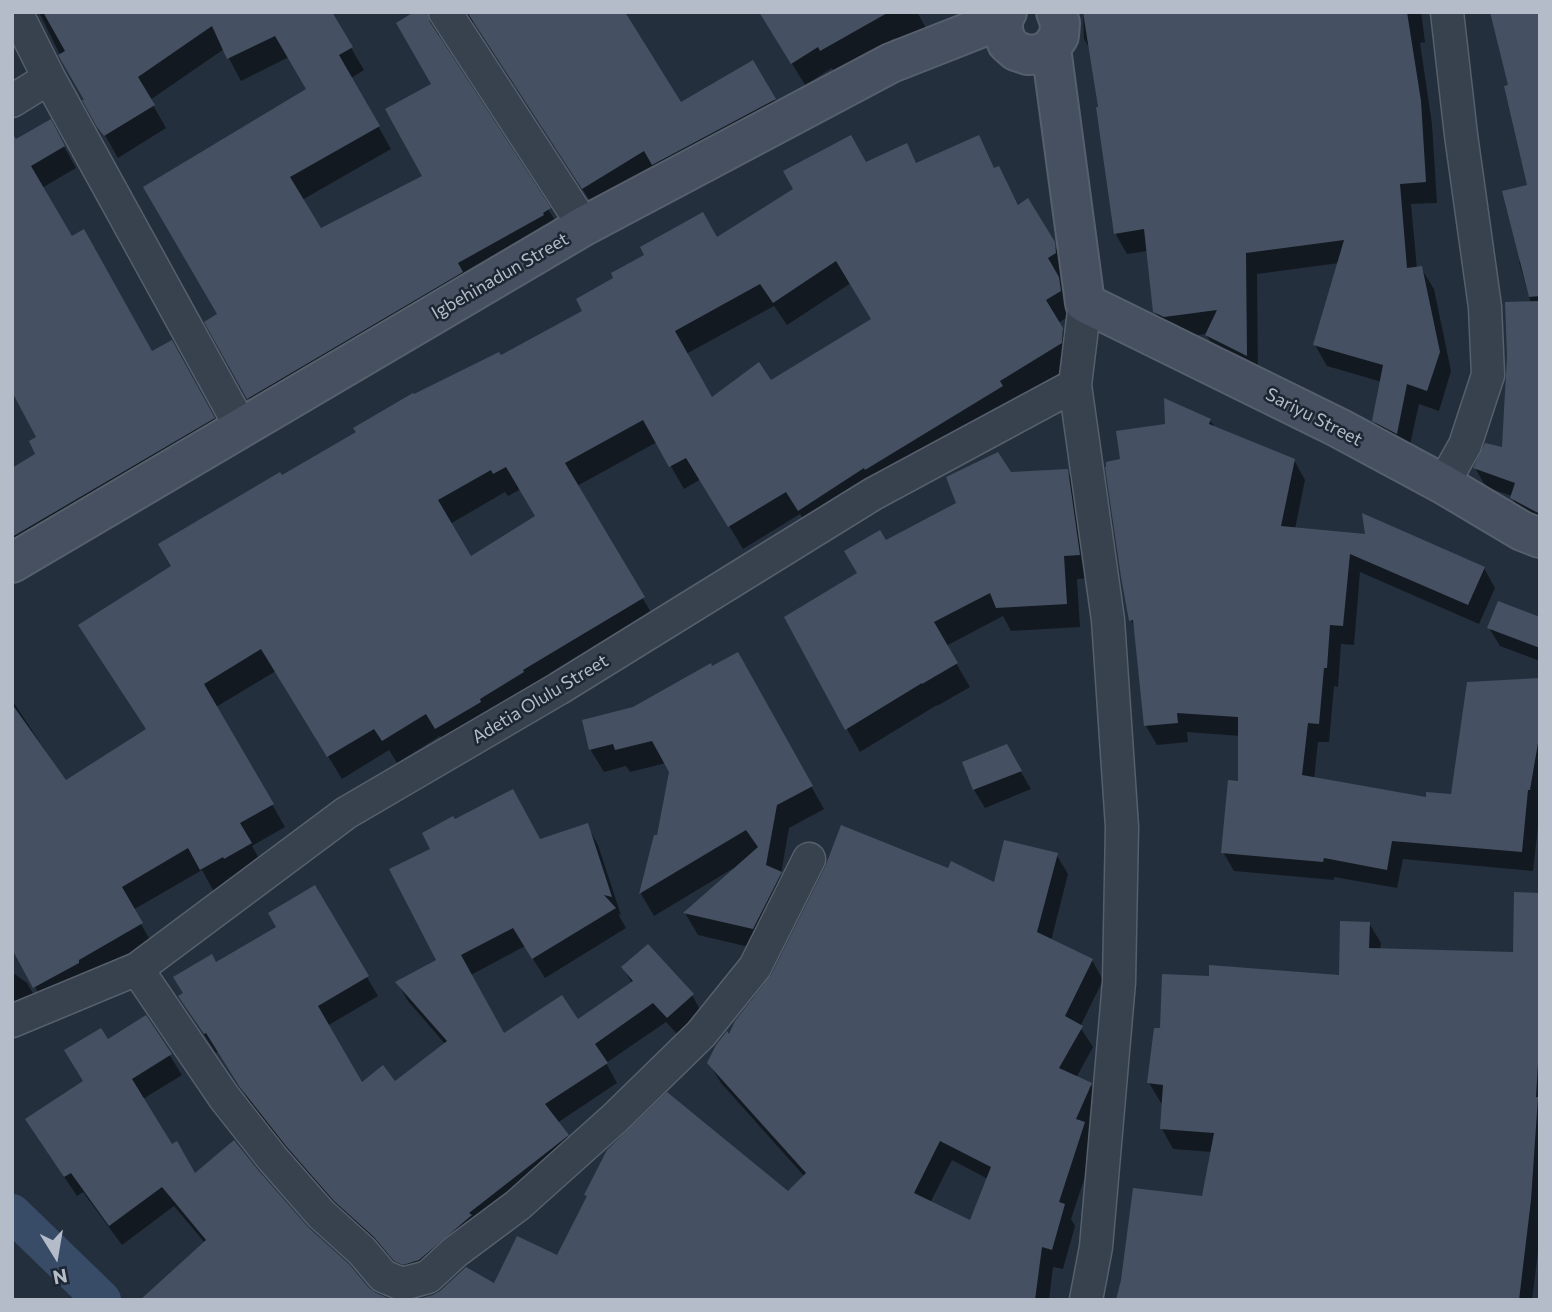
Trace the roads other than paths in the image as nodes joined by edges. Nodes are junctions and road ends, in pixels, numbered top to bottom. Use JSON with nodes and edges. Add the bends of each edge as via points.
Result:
{"nodes":[{"id":1,"x":16,"y":12,"type":"edge"},
{"id":2,"x":445,"y":12,"type":"edge"},
{"id":3,"x":1447,"y":12,"type":"edge"},
{"id":4,"x":1005,"y":16,"type":"edge"},
{"id":5,"x":1054,"y":30,"type":"edge"},
{"id":6,"x":49,"y":78,"type":"junction"},
{"id":7,"x":12,"y":100,"type":"edge"},
{"id":8,"x":584,"y":226,"type":"junction"},
{"id":9,"x":1085,"y":303,"type":"junction"},
{"id":10,"x":1074,"y":385,"type":"junction"},
{"id":11,"x":241,"y":427,"type":"junction"},
{"id":12,"x":1443,"y":484,"type":"junction"},
{"id":13,"x":1540,"y":538,"type":"edge"},
{"id":14,"x":12,"y":563,"type":"edge"},
{"id":15,"x":809,"y":859,"type":"dead end"},
{"id":16,"x":138,"y":969,"type":"junction"},
{"id":17,"x":12,"y":1021,"type":"edge"},
{"id":18,"x":1086,"y":1300,"type":"edge"}],
"edges":[{"from":1,"to":6,"type":"street"},
{"from":2,"to":8,"type":"street"},
{"from":3,"to":12,"type":"street","via":[[1485,307],[1488,375],[1465,444]]},
{"from":4,"to":5,"type":"street","via":[[1007,43],[1028,55],[1040,54]]},
{"from":4,"to":8,"type":"street","name":"Igbehinadun Street","via":[[891,64]]},
{"from":5,"to":9,"type":"street"},
{"from":6,"to":7,"type":"street"},
{"from":6,"to":11,"type":"street"},
{"from":8,"to":11,"type":"street","name":"Igbehinadun Street"},
{"from":9,"to":10,"type":"street"},
{"from":9,"to":12,"type":"street","name":"Sariyu Street"},
{"from":10,"to":16,"type":"street","name":"Adetia Olulu Street","via":[[873,494],[558,689],[346,813]]},
{"from":10,"to":18,"type":"street","via":[[1108,621],[1122,827],[1119,982],[1096,1247]]},
{"from":11,"to":14,"type":"street","name":"Igbehinadun Street"},
{"from":12,"to":13,"type":"street","name":"Sariyu Street"},
{"from":15,"to":16,"type":"street","via":[[755,967],[701,1034],[517,1205],[429,1276],[402,1284],[383,1276],[272,1158],[224,1097]]},
{"from":16,"to":17,"type":"street","name":"Adetia Olulu Street"}]}
